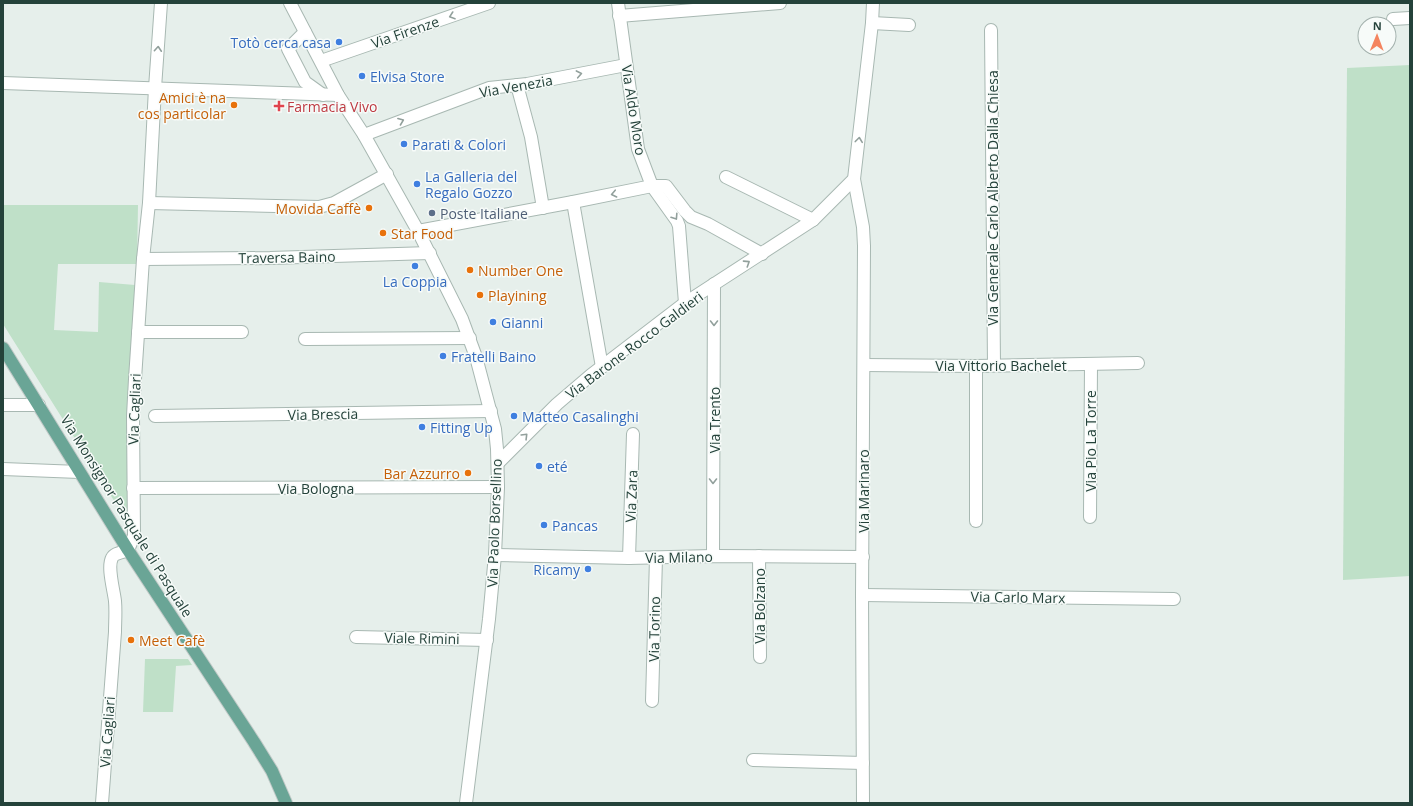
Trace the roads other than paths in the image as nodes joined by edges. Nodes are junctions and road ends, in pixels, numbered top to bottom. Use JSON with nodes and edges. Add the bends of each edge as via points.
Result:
{"nodes":[{"id":1,"x":161,"y":3,"type":"edge"},
{"id":2,"x":290,"y":3,"type":"edge"},
{"id":3,"x":486,"y":3,"type":"edge"},
{"id":4,"x":618,"y":3,"type":"edge"},
{"id":5,"x":780,"y":3,"type":"edge"},
{"id":6,"x":873,"y":3,"type":"edge"},
{"id":7,"x":619,"y":16,"type":"junction"},
{"id":8,"x":1410,"y":18,"type":"edge"},
{"id":9,"x":1397,"y":19,"type":"edge"},
{"id":10,"x":872,"y":23,"type":"junction"},
{"id":11,"x":909,"y":26,"type":"dead end"},
{"id":12,"x":991,"y":30,"type":"dead end"},
{"id":13,"x":305,"y":32,"type":"junction"},
{"id":14,"x":321,"y":61,"type":"junction"},
{"id":15,"x":626,"y":65,"type":"junction"},
{"id":16,"x":3,"y":83,"type":"edge"},
{"id":17,"x":517,"y":85,"type":"junction"},
{"id":18,"x":155,"y":88,"type":"junction"},
{"id":19,"x":323,"y":95,"type":"junction"},
{"id":20,"x":338,"y":95,"type":"junction"},
{"id":21,"x":364,"y":135,"type":"junction"},
{"id":22,"x":387,"y":174,"type":"junction"},
{"id":23,"x":726,"y":177,"type":"dead end"},
{"id":24,"x":854,"y":179,"type":"junction"},
{"id":25,"x":652,"y":186,"type":"junction"},
{"id":26,"x":573,"y":202,"type":"junction"},
{"id":27,"x":149,"y":203,"type":"junction"},
{"id":28,"x":543,"y":208,"type":"junction"},
{"id":29,"x":812,"y":220,"type":"junction"},
{"id":30,"x":418,"y":231,"type":"junction"},
{"id":31,"x":430,"y":253,"type":"junction"},
{"id":32,"x":762,"y":254,"type":"junction"},
{"id":33,"x":143,"y":259,"type":"junction"},
{"id":34,"x":714,"y":284,"type":"junction"},
{"id":35,"x":686,"y":303,"type":"junction"},
{"id":36,"x":138,"y":332,"type":"junction"},
{"id":37,"x":242,"y":332,"type":"dead end"},
{"id":38,"x":470,"y":338,"type":"junction"},
{"id":39,"x":305,"y":339,"type":"dead end"},
{"id":40,"x":3,"y":348,"type":"edge"},
{"id":41,"x":1138,"y":363,"type":"dead end"},
{"id":42,"x":1091,"y":364,"type":"junction"},
{"id":43,"x":864,"y":365,"type":"junction"},
{"id":44,"x":994,"y":365,"type":"junction"},
{"id":45,"x":602,"y":366,"type":"junction"},
{"id":46,"x":976,"y":366,"type":"junction"},
{"id":47,"x":3,"y":405,"type":"edge"},
{"id":48,"x":39,"y":405,"type":"junction"},
{"id":49,"x":490,"y":412,"type":"junction"},
{"id":50,"x":155,"y":416,"type":"dead end"},
{"id":51,"x":633,"y":434,"type":"dead end"},
{"id":52,"x":498,"y":463,"type":"junction"},
{"id":53,"x":3,"y":469,"type":"edge"},
{"id":54,"x":79,"y":472,"type":"junction"},
{"id":55,"x":498,"y":487,"type":"junction"},
{"id":56,"x":133,"y":488,"type":"junction"},
{"id":57,"x":1090,"y":517,"type":"dead end"},
{"id":58,"x":976,"y":521,"type":"dead end"},
{"id":59,"x":128,"y":550,"type":"junction"},
{"id":60,"x":495,"y":555,"type":"junction"},
{"id":61,"x":713,"y":556,"type":"junction"},
{"id":62,"x":759,"y":556,"type":"junction"},
{"id":63,"x":863,"y":557,"type":"junction"},
{"id":64,"x":629,"y":558,"type":"junction"},
{"id":65,"x":656,"y":558,"type":"junction"},
{"id":66,"x":862,"y":595,"type":"junction"},
{"id":67,"x":1174,"y":599,"type":"dead end"},
{"id":68,"x":356,"y":637,"type":"dead end"},
{"id":69,"x":487,"y":640,"type":"junction"},
{"id":70,"x":760,"y":657,"type":"dead end"},
{"id":71,"x":652,"y":701,"type":"dead end"},
{"id":72,"x":753,"y":760,"type":"dead end"},
{"id":73,"x":863,"y":763,"type":"junction"},
{"id":74,"x":102,"y":803,"type":"edge"},
{"id":75,"x":286,"y":803,"type":"edge"},
{"id":76,"x":466,"y":803,"type":"edge"},
{"id":77,"x":863,"y":803,"type":"edge"}],
"edges":[{"from":18,"to":1,"type":"street","name":"Via Cagliari","one_way":true},
{"from":2,"to":13,"type":"street","name":"Via Paolo Borsellino"},
{"from":3,"to":14,"type":"street","name":"Via Firenze","one_way":true},
{"from":4,"to":7,"type":"street","name":"Via Aldo Moro"},
{"from":5,"to":7,"type":"street"},
{"from":6,"to":10,"type":"street"},
{"from":7,"to":15,"type":"street","name":"Via Aldo Moro"},
{"from":8,"to":9,"type":"street"},
{"from":10,"to":11,"type":"street"},
{"from":24,"to":10,"type":"street","one_way":true},
{"from":12,"to":44,"type":"street","name":"Via Generale Carlo Alberto Dalla Chiesa"},
{"from":13,"to":14,"type":"street","name":"Via Paolo Borsellino"},
{"from":13,"to":19,"type":"street","via":[[288,49],[305,82]]},
{"from":14,"to":20,"type":"street","name":"Via Paolo Borsellino"},
{"from":17,"to":15,"type":"street","name":"Via Venezia","one_way":true},
{"from":15,"to":25,"type":"street","name":"Via Aldo Moro","via":[[638,149]]},
{"from":16,"to":18,"type":"street"},
{"from":21,"to":17,"type":"street","name":"Via Venezia","one_way":true,"via":[[489,88]]},
{"from":17,"to":28,"type":"street"},
{"from":18,"to":19,"type":"street"},
{"from":18,"to":27,"type":"street","name":"Via Cagliari"},
{"from":19,"to":20,"type":"street"},
{"from":20,"to":21,"type":"street","name":"Via Paolo Borsellino"},
{"from":21,"to":22,"type":"street","name":"Via Paolo Borsellino"},
{"from":22,"to":27,"type":"street","via":[[334,203],[319,207]]},
{"from":22,"to":30,"type":"street","name":"Via Paolo Borsellino"},
{"from":23,"to":29,"type":"street"},
{"from":24,"to":29,"type":"street","name":"Via Barone Rocco Galdieri"},
{"from":24,"to":43,"type":"street","name":"Via Marinaro","via":[[863,227]]},
{"from":25,"to":26,"type":"street","one_way":true},
{"from":25,"to":32,"type":"street","via":[[666,186],[691,217]]},
{"from":25,"to":35,"type":"street","name":"Via Aldo Moro","one_way":true,"via":[[680,226]]},
{"from":26,"to":28,"type":"street"},
{"from":26,"to":45,"type":"street"},
{"from":27,"to":33,"type":"street","name":"Via Cagliari"},
{"from":28,"to":30,"type":"street"},
{"from":29,"to":32,"type":"street","name":"Via Barone Rocco Galdieri"},
{"from":30,"to":31,"type":"street","name":"Via Paolo Borsellino"},
{"from":31,"to":33,"type":"street","name":"Traversa Baino"},
{"from":31,"to":38,"type":"street","name":"Via Paolo Borsellino"},
{"from":34,"to":32,"type":"street","name":"Via Barone Rocco Galdieri","one_way":true},
{"from":33,"to":36,"type":"street","name":"Via Cagliari"},
{"from":34,"to":35,"type":"street","name":"Via Barone Rocco Galdieri"},
{"from":34,"to":61,"type":"street","name":"Via Trento","one_way":true},
{"from":35,"to":45,"type":"street","name":"Via Barone Rocco Galdieri"},
{"from":36,"to":37,"type":"street"},
{"from":36,"to":56,"type":"street","name":"Via Cagliari","via":[[133,416]]},
{"from":38,"to":39,"type":"street"},
{"from":38,"to":49,"type":"street","name":"Via Paolo Borsellino"},
{"from":40,"to":48,"type":"main road","name":"Via Monsignor Pasquale di Pasquale"},
{"from":41,"to":42,"type":"street","name":"Via Vittorio Bachelet"},
{"from":42,"to":44,"type":"street","name":"Via Vittorio Bachelet"},
{"from":42,"to":57,"type":"street","name":"Via Pio La Torre"},
{"from":43,"to":46,"type":"street","name":"Via Vittorio Bachelet"},
{"from":43,"to":63,"type":"street","name":"Via Marinaro"},
{"from":44,"to":46,"type":"street","name":"Via Vittorio Bachelet"},
{"from":52,"to":45,"type":"street","name":"Via Barone Rocco Galdieri","one_way":true,"via":[[557,404]]},
{"from":46,"to":58,"type":"street"},
{"from":47,"to":48,"type":"street"},
{"from":48,"to":54,"type":"main road","name":"Via Monsignor Pasquale di Pasquale"},
{"from":49,"to":50,"type":"street","name":"Via Brescia"},
{"from":49,"to":52,"type":"street","name":"Via Paolo Borsellino","via":[[495,429]]},
{"from":51,"to":64,"type":"street","name":"Via Zara"},
{"from":52,"to":55,"type":"street","name":"Via Paolo Borsellino"},
{"from":53,"to":54,"type":"street"},
{"from":54,"to":59,"type":"main road","name":"Via Monsignor Pasquale di Pasquale"},
{"from":55,"to":56,"type":"street","name":"Via Bologna"},
{"from":55,"to":60,"type":"street","name":"Via Paolo Borsellino"},
{"from":56,"to":59,"type":"street","name":"Via Cagliari","via":[[134,536]]},
{"from":59,"to":74,"type":"street","name":"Via Cagliari","via":[[114,556],[111,561],[115,625]]},
{"from":59,"to":75,"type":"main road","name":"Via Monsignor Pasquale di Pasquale","via":[[254,742],[272,771]]},
{"from":60,"to":64,"type":"street","name":"Via Milano"},
{"from":60,"to":69,"type":"street","name":"Via Paolo Borsellino"},
{"from":61,"to":62,"type":"street","name":"Via Milano"},
{"from":61,"to":65,"type":"street","name":"Via Milano"},
{"from":62,"to":63,"type":"street","name":"Via Milano"},
{"from":62,"to":70,"type":"street","name":"Via Bolzano"},
{"from":63,"to":66,"type":"street","name":"Via Marinaro"},
{"from":64,"to":65,"type":"street","name":"Via Milano"},
{"from":65,"to":71,"type":"street","name":"Via Torino"},
{"from":66,"to":67,"type":"street","name":"Via Carlo Marx"},
{"from":66,"to":73,"type":"street","name":"Via Marinaro"},
{"from":68,"to":69,"type":"street","name":"Viale Rimini"},
{"from":69,"to":76,"type":"street","name":"Via Paolo Borsellino"},
{"from":72,"to":73,"type":"street"},
{"from":73,"to":77,"type":"street","name":"Via Marinaro"}]}
